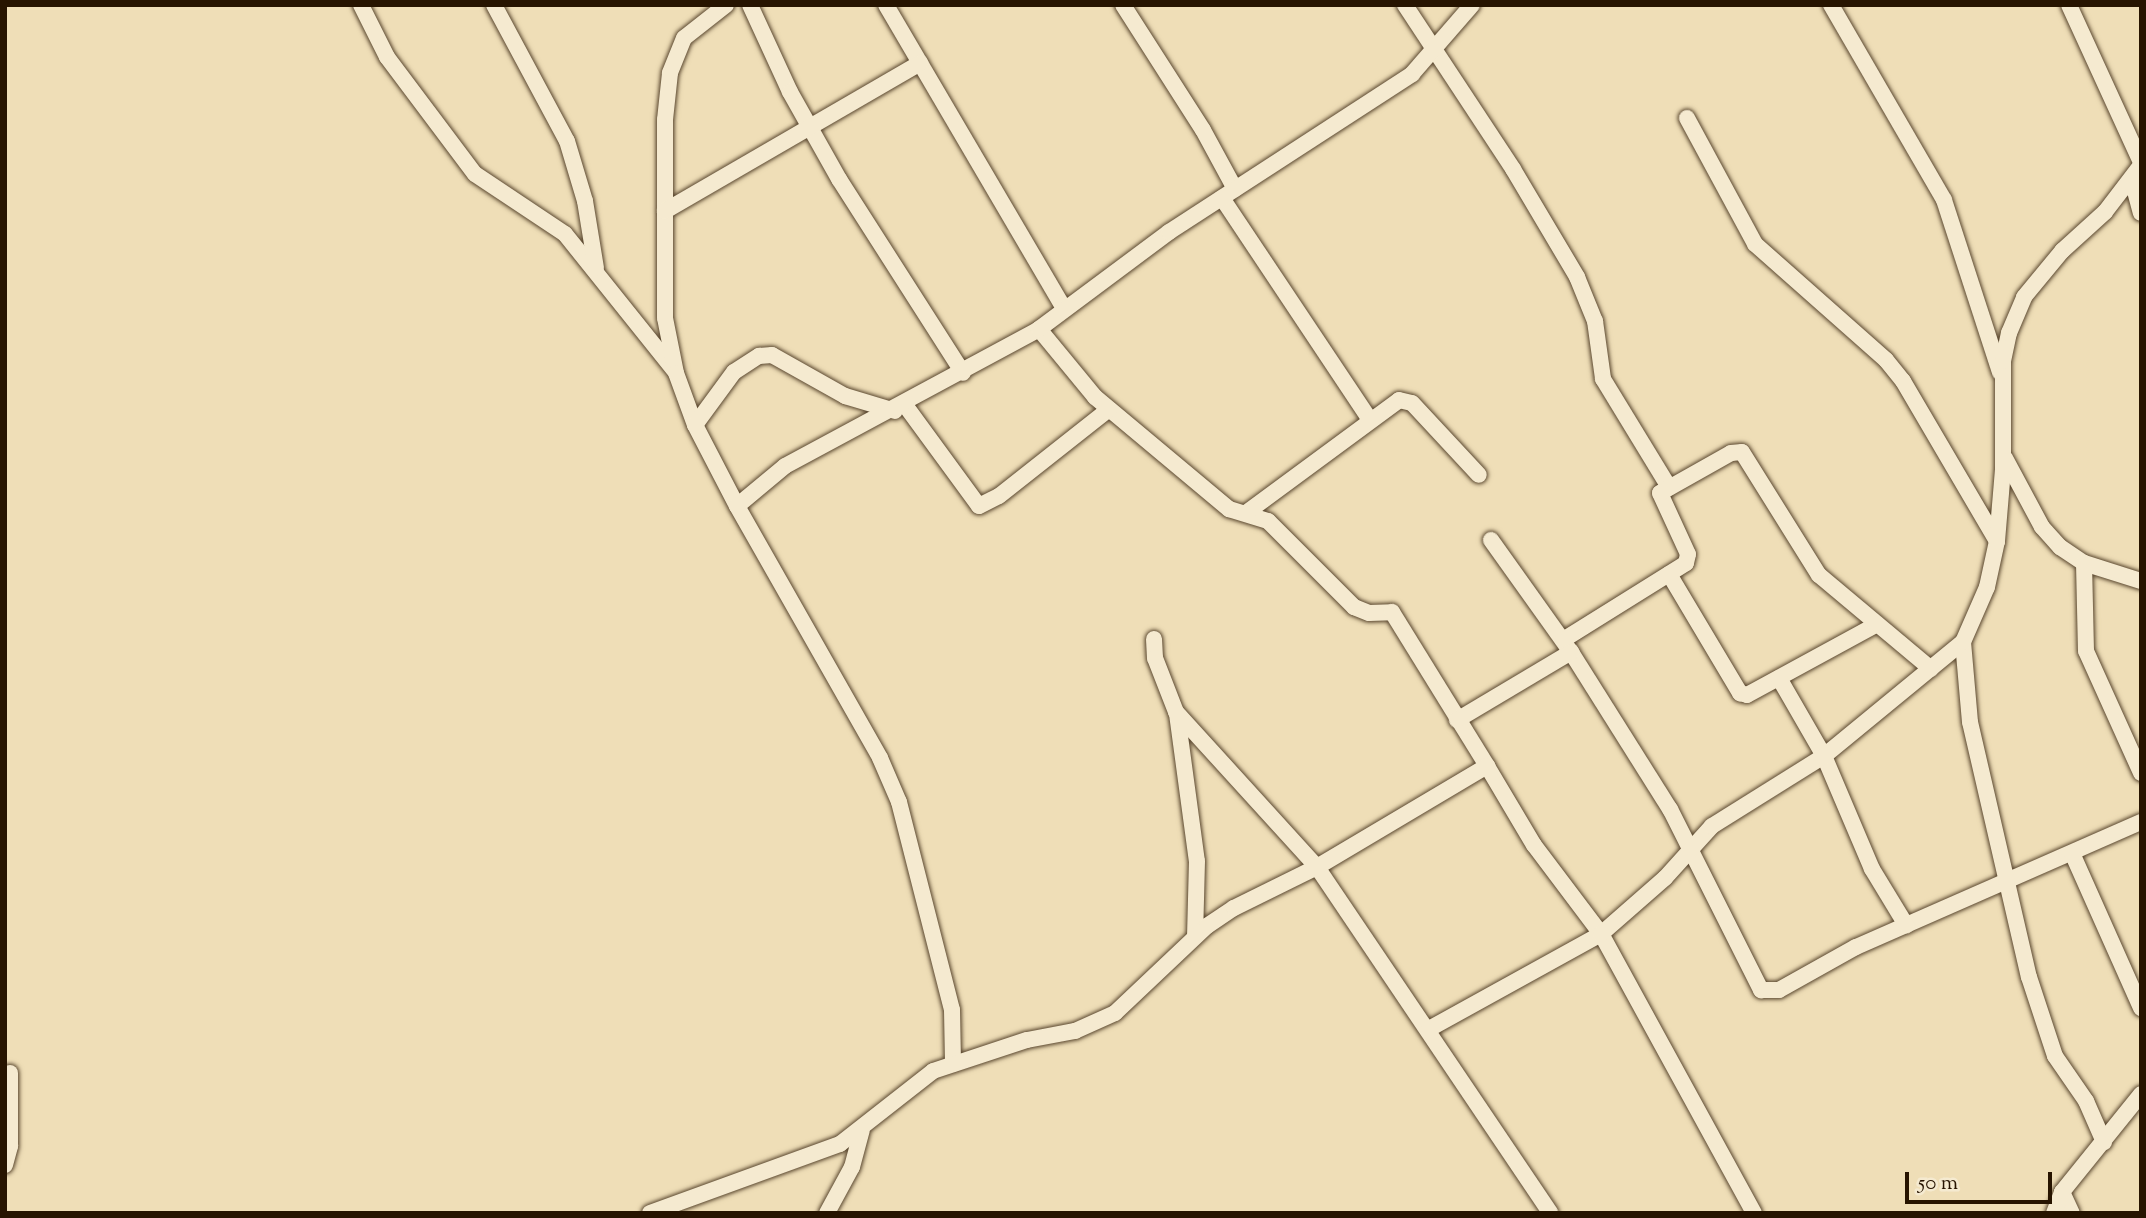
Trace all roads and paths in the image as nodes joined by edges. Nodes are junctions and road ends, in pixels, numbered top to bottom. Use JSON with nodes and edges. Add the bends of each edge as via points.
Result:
{"nodes":[{"id":1,"x":361,"y":5,"type":"edge"},
{"id":2,"x":494,"y":5,"type":"edge"},
{"id":3,"x":698,"y":5,"type":"edge"},
{"id":4,"x":726,"y":5,"type":"edge"},
{"id":5,"x":750,"y":5,"type":"edge"},
{"id":6,"x":886,"y":5,"type":"edge"},
{"id":7,"x":1123,"y":5,"type":"edge"},
{"id":8,"x":1405,"y":5,"type":"edge"},
{"id":9,"x":1472,"y":5,"type":"edge"},
{"id":10,"x":1831,"y":5,"type":"edge"},
{"id":11,"x":2068,"y":5,"type":"edge"},
{"id":12,"x":696,"y":24,"type":"junction"},
{"id":13,"x":1433,"y":54,"type":"junction"},
{"id":14,"x":920,"y":63,"type":"junction"},
{"id":15,"x":1688,"y":118,"type":"dead end"},
{"id":16,"x":809,"y":128,"type":"junction"},
{"id":17,"x":2141,"y":164,"type":"edge"},
{"id":18,"x":2132,"y":180,"type":"junction"},
{"id":19,"x":1228,"y":193,"type":"junction"},
{"id":20,"x":665,"y":211,"type":"junction"},
{"id":21,"x":2141,"y":213,"type":"edge"},
{"id":22,"x":596,"y":269,"type":"junction"},
{"id":23,"x":1064,"y":309,"type":"junction"},
{"id":24,"x":1039,"y":329,"type":"junction"},
{"id":25,"x":676,"y":373,"type":"junction"},
{"id":26,"x":963,"y":373,"type":"junction"},
{"id":27,"x":2003,"y":379,"type":"junction"},
{"id":28,"x":900,"y":408,"type":"junction"},
{"id":29,"x":1109,"y":410,"type":"junction"},
{"id":30,"x":1370,"y":420,"type":"junction"},
{"id":31,"x":695,"y":425,"type":"junction"},
{"id":32,"x":2003,"y":453,"type":"junction"},
{"id":33,"x":1479,"y":475,"type":"dead end"},
{"id":34,"x":1669,"y":487,"type":"junction"},
{"id":35,"x":737,"y":506,"type":"junction"},
{"id":36,"x":1246,"y":513,"type":"junction"},
{"id":37,"x":1491,"y":540,"type":"dead end"},
{"id":38,"x":1997,"y":541,"type":"junction"},
{"id":39,"x":2084,"y":563,"type":"junction"},
{"id":40,"x":1669,"y":574,"type":"junction"},
{"id":41,"x":2141,"y":581,"type":"edge"},
{"id":42,"x":1877,"y":624,"type":"junction"},
{"id":43,"x":1154,"y":639,"type":"dead end"},
{"id":44,"x":1963,"y":642,"type":"junction"},
{"id":45,"x":1567,"y":646,"type":"junction"},
{"id":46,"x":1931,"y":669,"type":"junction"},
{"id":47,"x":1779,"y":678,"type":"junction"},
{"id":48,"x":1176,"y":712,"type":"junction"},
{"id":49,"x":1457,"y":720,"type":"junction"},
{"id":50,"x":1824,"y":756,"type":"junction"},
{"id":51,"x":1487,"y":766,"type":"junction"},
{"id":52,"x":2141,"y":774,"type":"edge"},
{"id":53,"x":2141,"y":822,"type":"edge"},
{"id":54,"x":1688,"y":848,"type":"junction"},
{"id":55,"x":2072,"y":853,"type":"junction"},
{"id":56,"x":1317,"y":867,"type":"junction"},
{"id":57,"x":2006,"y":882,"type":"junction"},
{"id":58,"x":1906,"y":925,"type":"junction"},
{"id":59,"x":1601,"y":934,"type":"junction"},
{"id":60,"x":1195,"y":936,"type":"junction"},
{"id":61,"x":2141,"y":1008,"type":"edge"},
{"id":62,"x":1429,"y":1028,"type":"junction"},
{"id":63,"x":953,"y":1064,"type":"junction"},
{"id":64,"x":10,"y":1073,"type":"dead end"},
{"id":65,"x":2141,"y":1094,"type":"edge"},
{"id":66,"x":862,"y":1130,"type":"junction"},
{"id":67,"x":2104,"y":1142,"type":"junction"},
{"id":68,"x":5,"y":1165,"type":"edge"},
{"id":69,"x":2062,"y":1192,"type":"junction"},
{"id":70,"x":650,"y":1213,"type":"edge"},
{"id":71,"x":827,"y":1213,"type":"edge"},
{"id":72,"x":1550,"y":1213,"type":"edge"},
{"id":73,"x":1754,"y":1213,"type":"edge"},
{"id":74,"x":2054,"y":1213,"type":"edge"},
{"id":75,"x":2072,"y":1213,"type":"edge"}],
"edges":[{"from":1,"to":22,"type":"street","via":[[387,57],[475,174],[565,234]]},
{"from":2,"to":22,"type":"street","via":[[567,141],[585,201]]},
{"from":3,"to":12,"type":"street"},
{"from":4,"to":12,"type":"street"},
{"from":5,"to":16,"type":"street"},
{"from":6,"to":14,"type":"street"},
{"from":7,"to":19,"type":"street","via":[[1203,130]]},
{"from":8,"to":13,"type":"street"},
{"from":9,"to":13,"type":"street"},
{"from":10,"to":27,"type":"street","via":[[1944,200]]},
{"from":11,"to":17,"type":"street"},
{"from":12,"to":20,"type":"street","via":[[677,50],[670,73]]},
{"from":13,"to":19,"type":"street","via":[[1412,74]]},
{"from":13,"to":34,"type":"street","via":[[1513,169],[1577,277],[1595,321],[1596,356],[1603,379]]},
{"from":14,"to":16,"type":"street"},
{"from":14,"to":23,"type":"street"},
{"from":15,"to":38,"type":"street","via":[[1755,244],[1886,360],[1903,381]]},
{"from":16,"to":20,"type":"street"},
{"from":16,"to":26,"type":"street"},
{"from":17,"to":18,"type":"street"},
{"from":18,"to":21,"type":"street"},
{"from":18,"to":27,"type":"street","via":[[2024,297],[2009,333]]},
{"from":19,"to":23,"type":"street"},
{"from":19,"to":30,"type":"street"},
{"from":20,"to":25,"type":"street","via":[[665,318]]},
{"from":22,"to":25,"type":"street"},
{"from":23,"to":24,"type":"street"},
{"from":24,"to":26,"type":"street"},
{"from":24,"to":29,"type":"street"},
{"from":25,"to":31,"type":"street"},
{"from":26,"to":28,"type":"street"},
{"from":27,"to":32,"type":"street"},
{"from":28,"to":29,"type":"street","via":[[979,506],[999,496]]},
{"from":28,"to":31,"type":"street","via":[[845,396],[772,355],[760,356],[734,372]]},
{"from":28,"to":35,"type":"street","via":[[785,466]]},
{"from":29,"to":36,"type":"street","via":[[1229,509]]},
{"from":30,"to":33,"type":"street","via":[[1406,400]]},
{"from":30,"to":36,"type":"street"},
{"from":31,"to":35,"type":"street"},
{"from":32,"to":38,"type":"street"},
{"from":32,"to":39,"type":"street","via":[[2042,527]]},
{"from":34,"to":40,"type":"street","via":[[1659,497],[1688,558]]},
{"from":34,"to":42,"type":"street","via":[[1731,453],[1742,452],[1804,557]]},
{"from":35,"to":63,"type":"street","via":[[880,758],[899,802],[952,1010]]},
{"from":36,"to":49,"type":"street","via":[[1268,521],[1354,607],[1369,613],[1392,612]]},
{"from":37,"to":45,"type":"street"},
{"from":38,"to":44,"type":"street","via":[[1987,587]]},
{"from":39,"to":41,"type":"street"},
{"from":39,"to":52,"type":"street","via":[[2086,651]]},
{"from":40,"to":45,"type":"street"},
{"from":40,"to":47,"type":"street","via":[[1733,687],[1747,695]]},
{"from":42,"to":46,"type":"street"},
{"from":42,"to":47,"type":"street"},
{"from":43,"to":48,"type":"street","via":[[1155,659]]},
{"from":44,"to":46,"type":"street"},
{"from":44,"to":57,"type":"street","via":[[1970,722]]},
{"from":45,"to":49,"type":"street"},
{"from":45,"to":54,"type":"street","via":[[1671,808]]},
{"from":46,"to":50,"type":"street"},
{"from":47,"to":50,"type":"street"},
{"from":48,"to":56,"type":"street"},
{"from":48,"to":60,"type":"street","via":[[1197,861]]},
{"from":49,"to":51,"type":"street"},
{"from":50,"to":54,"type":"street","via":[[1712,826]]},
{"from":50,"to":58,"type":"street","via":[[1872,869]]},
{"from":51,"to":56,"type":"street"},
{"from":51,"to":59,"type":"street","via":[[1534,845]]},
{"from":53,"to":55,"type":"street"},
{"from":54,"to":58,"type":"street","via":[[1761,990],[1779,990]]},
{"from":54,"to":59,"type":"street","via":[[1665,878]]},
{"from":55,"to":57,"type":"street"},
{"from":55,"to":61,"type":"street"},
{"from":56,"to":60,"type":"street","via":[[1234,908]]},
{"from":56,"to":62,"type":"street"},
{"from":57,"to":58,"type":"street"},
{"from":57,"to":67,"type":"street","via":[[2044,1030],[2055,1056],[2087,1101]]},
{"from":59,"to":62,"type":"street"},
{"from":59,"to":73,"type":"street"},
{"from":60,"to":63,"type":"street","via":[[1115,1013],[1098,1023]]},
{"from":62,"to":72,"type":"street"},
{"from":63,"to":66,"type":"street","via":[[909,1088]]},
{"from":64,"to":68,"type":"street","via":[[10,1146]]},
{"from":65,"to":67,"type":"street"},
{"from":66,"to":70,"type":"street","via":[[840,1144]]},
{"from":66,"to":71,"type":"street","via":[[852,1167]]},
{"from":67,"to":69,"type":"street"},
{"from":69,"to":74,"type":"street"},
{"from":69,"to":75,"type":"street"}]}
